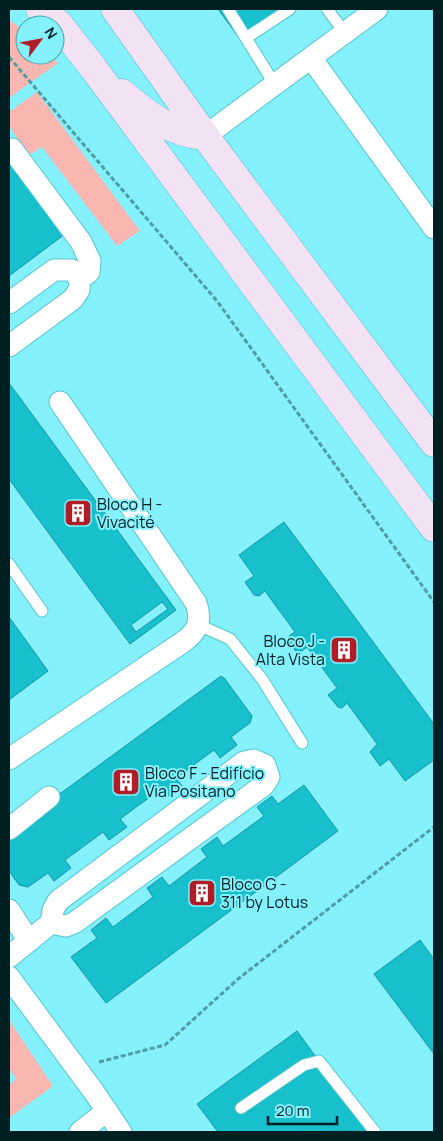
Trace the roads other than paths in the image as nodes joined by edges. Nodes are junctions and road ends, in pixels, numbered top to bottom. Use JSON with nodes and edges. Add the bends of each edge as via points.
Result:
{"nodes":[{"id":1,"x":40,"y":9,"type":"edge"},
{"id":2,"x":115,"y":9,"type":"edge"},
{"id":3,"x":228,"y":9,"type":"edge"},
{"id":4,"x":290,"y":9,"type":"edge"},
{"id":5,"x":327,"y":9,"type":"edge"},
{"id":6,"x":377,"y":9,"type":"edge"},
{"id":7,"x":345,"y":33,"type":"junction"},
{"id":8,"x":246,"y":38,"type":"junction"},
{"id":9,"x":311,"y":58,"type":"junction"},
{"id":10,"x":94,"y":70,"type":"junction"},
{"id":11,"x":274,"y":85,"type":"junction"},
{"id":12,"x":205,"y":136,"type":"junction"},
{"id":13,"x":12,"y":149,"type":"dead end"},
{"id":14,"x":434,"y":228,"type":"edge"},
{"id":15,"x":80,"y":279,"type":"junction"},
{"id":16,"x":9,"y":303,"type":"edge"},
{"id":17,"x":9,"y":346,"type":"edge"},
{"id":18,"x":60,"y":402,"type":"dead end"},
{"id":19,"x":434,"y":443,"type":"edge"},
{"id":20,"x":434,"y":528,"type":"edge"},
{"id":21,"x":9,"y":564,"type":"edge"},
{"id":22,"x":42,"y":611,"type":"dead end"},
{"id":23,"x":198,"y":625,"type":"junction"},
{"id":24,"x":302,"y":743,"type":"dead end"},
{"id":25,"x":9,"y":759,"type":"edge"},
{"id":26,"x":49,"y":797,"type":"dead end"},
{"id":27,"x":9,"y":829,"type":"edge"},
{"id":28,"x":9,"y":910,"type":"edge"},
{"id":29,"x":51,"y":923,"type":"junction"},
{"id":30,"x":29,"y":941,"type":"junction"},
{"id":31,"x":9,"y":957,"type":"edge"},
{"id":32,"x":9,"y":978,"type":"edge"},
{"id":33,"x":241,"y":1108,"type":"dead end"},
{"id":34,"x":107,"y":1112,"type":"junction"},
{"id":35,"x":80,"y":1132,"type":"edge"},
{"id":36,"x":122,"y":1132,"type":"edge"},
{"id":37,"x":375,"y":1132,"type":"edge"}],
"edges":[{"from":1,"to":10,"type":"street","via":[[58,23]]},
{"from":2,"to":12,"type":"street"},
{"from":3,"to":8,"type":"lane"},
{"from":4,"to":8,"type":"lane"},
{"from":5,"to":7,"type":"lane"},
{"from":6,"to":7,"type":"street"},
{"from":7,"to":9,"type":"street"},
{"from":8,"to":11,"type":"lane"},
{"from":9,"to":11,"type":"street"},
{"from":9,"to":14,"type":"street"},
{"from":10,"to":12,"type":"street","via":[[133,103],[173,130]]},
{"from":10,"to":20,"type":"street"},
{"from":11,"to":12,"type":"street"},
{"from":12,"to":19,"type":"street"},
{"from":13,"to":15,"type":"street","via":[[81,242],[90,266],[89,272]]},
{"from":15,"to":16,"type":"street","via":[[72,270],[54,270]]},
{"from":15,"to":17,"type":"street","via":[[79,290],[73,299]]},
{"from":18,"to":23,"type":"street","via":[[196,604],[200,615]]},
{"from":21,"to":22,"type":"lane"},
{"from":23,"to":24,"type":"lane","via":[[230,639],[262,679]]},
{"from":23,"to":25,"type":"street","via":[[193,635]]},
{"from":26,"to":27,"type":"street"},
{"from":28,"to":30,"type":"street"},
{"from":29,"to":29,"type":"street","via":[[66,926],[74,923],[264,785],[269,777],[265,765],[254,760],[244,762],[58,901]]},
{"from":29,"to":30,"type":"street"},
{"from":30,"to":31,"type":"street"},
{"from":32,"to":34,"type":"street"},
{"from":33,"to":37,"type":"lane","via":[[304,1065],[319,1061]]},
{"from":34,"to":35,"type":"street"},
{"from":34,"to":36,"type":"street"}]}
